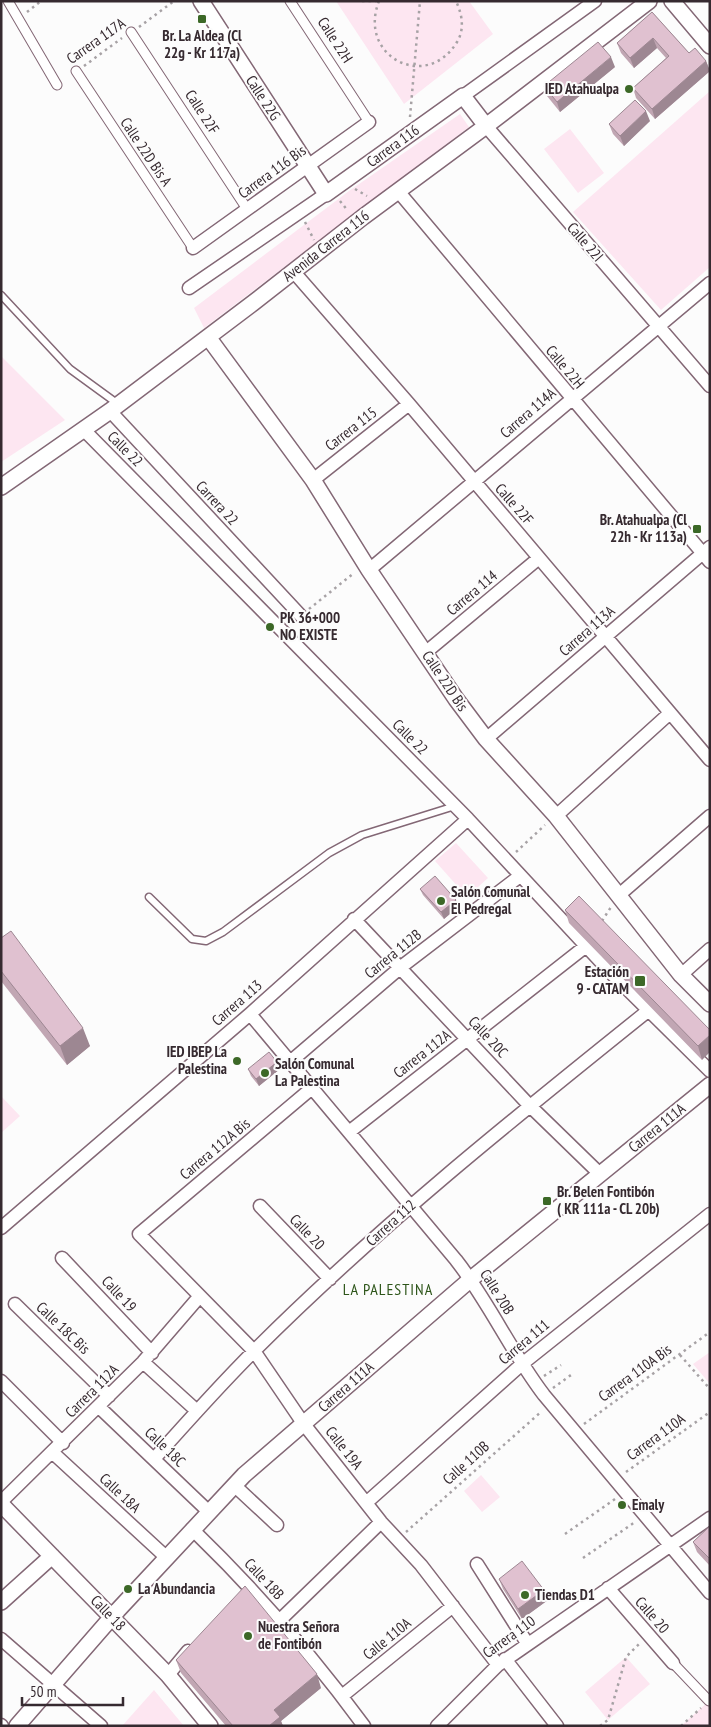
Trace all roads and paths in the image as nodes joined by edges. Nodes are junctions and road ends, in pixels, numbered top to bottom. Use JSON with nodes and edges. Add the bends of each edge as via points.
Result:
{"nodes":[{"id":1,"x":8,"y":1,"type":"edge"},
{"id":2,"x":42,"y":1,"type":"edge"},
{"id":3,"x":174,"y":1,"type":"edge"},
{"id":4,"x":290,"y":1,"type":"edge"},
{"id":5,"x":362,"y":1,"type":"edge"},
{"id":6,"x":378,"y":1,"type":"edge"},
{"id":7,"x":420,"y":1,"type":"edge"},
{"id":8,"x":456,"y":1,"type":"edge"},
{"id":9,"x":595,"y":1,"type":"edge"},
{"id":10,"x":649,"y":1,"type":"edge"},
{"id":11,"x":672,"y":1,"type":"edge"},
{"id":12,"x":203,"y":2,"type":"edge"},
{"id":13,"x":18,"y":18,"type":"junction"},
{"id":14,"x":131,"y":32,"type":"junction"},
{"id":15,"x":708,"y":40,"type":"edge"},
{"id":16,"x":414,"y":66,"type":"junction"},
{"id":17,"x":76,"y":71,"type":"joint"},
{"id":18,"x":58,"y":84,"type":"dead end"},
{"id":19,"x":463,"y":96,"type":"junction"},
{"id":20,"x":369,"y":122,"type":"joint"},
{"id":21,"x":410,"y":124,"type":"dead end"},
{"id":22,"x":486,"y":126,"type":"junction"},
{"id":23,"x":307,"y":166,"type":"junction"},
{"id":24,"x":333,"y":189,"type":"junction"},
{"id":25,"x":398,"y":191,"type":"junction"},
{"id":26,"x":380,"y":204,"type":"junction"},
{"id":27,"x":247,"y":210,"type":"junction"},
{"id":28,"x":300,"y":212,"type":"junction"},
{"id":29,"x":357,"y":221,"type":"junction"},
{"id":30,"x":193,"y":248,"type":"joint"},
{"id":31,"x":319,"y":251,"type":"junction"},
{"id":32,"x":293,"y":272,"type":"junction"},
{"id":33,"x":710,"y":283,"type":"edge"},
{"id":34,"x":189,"y":288,"type":"dead end"},
{"id":35,"x":1,"y":295,"type":"edge"},
{"id":36,"x":659,"y":328,"type":"junction"},
{"id":37,"x":208,"y":337,"type":"junction"},
{"id":38,"x":710,"y":386,"type":"edge"},
{"id":39,"x":570,"y":398,"type":"junction"},
{"id":40,"x":409,"y":404,"type":"junction"},
{"id":41,"x":114,"y":408,"type":"junction"},
{"id":42,"x":84,"y":430,"type":"junction"},
{"id":43,"x":313,"y":480,"type":"junction"},
{"id":44,"x":473,"y":482,"type":"junction"},
{"id":45,"x":1,"y":487,"type":"edge"},
{"id":46,"x":707,"y":554,"type":"edge"},
{"id":47,"x":539,"y":558,"type":"junction"},
{"id":48,"x":367,"y":567,"type":"junction"},
{"id":49,"x":300,"y":616,"type":"joint"},
{"id":50,"x":606,"y":636,"type":"junction"},
{"id":51,"x":425,"y":653,"type":"junction"},
{"id":52,"x":670,"y":712,"type":"junction"},
{"id":53,"x":486,"y":739,"type":"junction"},
{"id":54,"x":710,"y":760,"type":"edge"},
{"id":55,"x":455,"y":806,"type":"junction"},
{"id":56,"x":556,"y":816,"type":"junction"},
{"id":57,"x":710,"y":816,"type":"edge"},
{"id":58,"x":468,"y":819,"type":"junction"},
{"id":59,"x":506,"y":860,"type":"junction"},
{"id":60,"x":520,"y":876,"type":"junction"},
{"id":61,"x":619,"y":895,"type":"junction"},
{"id":62,"x":149,"y":897,"type":"dead end"},
{"id":63,"x":354,"y":919,"type":"junction"},
{"id":64,"x":600,"y":924,"type":"edge"},
{"id":65,"x":586,"y":946,"type":"junction"},
{"id":66,"x":710,"y":949,"type":"edge"},
{"id":67,"x":401,"y":967,"type":"junction"},
{"id":68,"x":681,"y":975,"type":"junction"},
{"id":69,"x":710,"y":1004,"type":"edge"},
{"id":70,"x":649,"y":1010,"type":"junction"},
{"id":71,"x":250,"y":1014,"type":"junction"},
{"id":72,"x":468,"y":1039,"type":"junction"},
{"id":73,"x":290,"y":1062,"type":"junction"},
{"id":74,"x":710,"y":1071,"type":"edge"},
{"id":75,"x":710,"y":1085,"type":"edge"},
{"id":76,"x":312,"y":1088,"type":"junction"},
{"id":77,"x":529,"y":1105,"type":"junction"},
{"id":78,"x":349,"y":1132,"type":"junction"},
{"id":79,"x":600,"y":1174,"type":"junction"},
{"id":80,"x":260,"y":1206,"type":"dead end"},
{"id":81,"x":410,"y":1206,"type":"junction"},
{"id":82,"x":710,"y":1214,"type":"edge"},
{"id":83,"x":1,"y":1228,"type":"edge"},
{"id":84,"x":139,"y":1234,"type":"joint"},
{"id":85,"x":62,"y":1258,"type":"dead end"},
{"id":86,"x":330,"y":1279,"type":"junction"},
{"id":87,"x":471,"y":1279,"type":"junction"},
{"id":88,"x":199,"y":1297,"type":"junction"},
{"id":89,"x":15,"y":1304,"type":"dead end"},
{"id":90,"x":710,"y":1332,"type":"edge"},
{"id":91,"x":254,"y":1351,"type":"junction"},
{"id":92,"x":680,"y":1355,"type":"junction"},
{"id":93,"x":148,"y":1358,"type":"junction"},
{"id":94,"x":522,"y":1364,"type":"junction"},
{"id":95,"x":561,"y":1365,"type":"dead end"},
{"id":96,"x":570,"y":1374,"type":"dead end"},
{"id":97,"x":1,"y":1381,"type":"edge"},
{"id":98,"x":535,"y":1383,"type":"junction"},
{"id":99,"x":710,"y":1389,"type":"edge"},
{"id":100,"x":109,"y":1396,"type":"junction"},
{"id":101,"x":547,"y":1399,"type":"junction"},
{"id":102,"x":99,"y":1407,"type":"junction"},
{"id":103,"x":197,"y":1411,"type":"junction"},
{"id":104,"x":710,"y":1412,"type":"edge"},
{"id":105,"x":303,"y":1423,"type":"junction"},
{"id":106,"x":574,"y":1431,"type":"junction"},
{"id":107,"x":63,"y":1443,"type":"junction"},
{"id":108,"x":52,"y":1452,"type":"junction"},
{"id":109,"x":154,"y":1459,"type":"junction"},
{"id":110,"x":615,"y":1480,"type":"junction"},
{"id":111,"x":234,"y":1485,"type":"junction"},
{"id":112,"x":625,"y":1492,"type":"junction"},
{"id":113,"x":1,"y":1503,"type":"edge"},
{"id":114,"x":366,"y":1504,"type":"junction"},
{"id":115,"x":208,"y":1511,"type":"junction"},
{"id":116,"x":644,"y":1515,"type":"junction"},
{"id":117,"x":710,"y":1518,"type":"edge"},
{"id":118,"x":381,"y":1522,"type":"junction"},
{"id":119,"x":277,"y":1525,"type":"dead end"},
{"id":120,"x":192,"y":1529,"type":"junction"},
{"id":121,"x":565,"y":1534,"type":"dead end"},
{"id":122,"x":397,"y":1540,"type":"junction"},
{"id":123,"x":671,"y":1546,"type":"junction"},
{"id":124,"x":52,"y":1556,"type":"junction"},
{"id":125,"x":166,"y":1557,"type":"junction"},
{"id":126,"x":583,"y":1558,"type":"dead end"},
{"id":127,"x":477,"y":1564,"type":"dead end"},
{"id":128,"x":248,"y":1583,"type":"junction"},
{"id":129,"x":608,"y":1588,"type":"junction"},
{"id":130,"x":710,"y":1593,"type":"edge"},
{"id":131,"x":235,"y":1598,"type":"edge"},
{"id":132,"x":1,"y":1602,"type":"edge"},
{"id":133,"x":453,"y":1606,"type":"junction"},
{"id":134,"x":112,"y":1617,"type":"junction"},
{"id":135,"x":280,"y":1620,"type":"junction"},
{"id":136,"x":648,"y":1636,"type":"junction"},
{"id":137,"x":1,"y":1639,"type":"edge"},
{"id":138,"x":197,"y":1641,"type":"edge"},
{"id":139,"x":527,"y":1642,"type":"junction"},
{"id":140,"x":501,"y":1662,"type":"junction"},
{"id":141,"x":673,"y":1663,"type":"joint"},
{"id":142,"x":168,"y":1674,"type":"junction"},
{"id":143,"x":53,"y":1684,"type":"junction"},
{"id":144,"x":342,"y":1696,"type":"junction"},
{"id":145,"x":709,"y":1701,"type":"edge"},
{"id":146,"x":445,"y":1723,"type":"edge"},
{"id":147,"x":17,"y":1726,"type":"edge"},
{"id":148,"x":101,"y":1726,"type":"edge"},
{"id":149,"x":210,"y":1726,"type":"edge"},
{"id":150,"x":364,"y":1726,"type":"edge"},
{"id":151,"x":557,"y":1726,"type":"edge"},
{"id":152,"x":600,"y":1726,"type":"edge"},
{"id":153,"x":681,"y":1726,"type":"edge"}],
"edges":[{"from":1,"to":13,"type":"street"},
{"from":2,"to":13,"type":"path"},
{"from":3,"to":14,"type":"path","name":"Carrera 117A"},
{"from":4,"to":20,"type":"street","name":"Calle 22H"},
{"from":5,"to":6,"type":"path"},
{"from":6,"to":16,"type":"path","via":[[374,29],[378,42],[399,62]]},
{"from":7,"to":16,"type":"path"},
{"from":8,"to":16,"type":"path","via":[[462,24],[452,50],[427,66]]},
{"from":9,"to":19,"type":"street","name":"Carrera 116"},
{"from":10,"to":22,"type":"street","name":"Avenida Carrera 116"},
{"from":11,"to":15,"type":"street"},
{"from":12,"to":23,"type":"street","name":"Calle 22G"},
{"from":13,"to":18,"type":"street"},
{"from":14,"to":17,"type":"path","name":"Carrera 117A"},
{"from":14,"to":27,"type":"street","name":"Calle 22F"},
{"from":16,"to":21,"type":"path"},
{"from":17,"to":30,"type":"street","name":"Calle 22D Bis A"},
{"from":19,"to":22,"type":"street","name":"Calle 22I"},
{"from":19,"to":24,"type":"street","name":"Carrera 116"},
{"from":20,"to":23,"type":"street","name":"Carrera 116 Bis"},
{"from":22,"to":25,"type":"street","name":"Avenida Carrera 116"},
{"from":22,"to":36,"type":"street","name":"Calle 22I"},
{"from":23,"to":24,"type":"street","name":"Calle 22G"},
{"from":23,"to":27,"type":"street","name":"Carrera 116 Bis"},
{"from":24,"to":26,"type":"path"},
{"from":24,"to":28,"type":"street","name":"Carrera 116"},
{"from":24,"to":29,"type":"path"},
{"from":25,"to":26,"type":"street","name":"Avenida Carrera 116"},
{"from":25,"to":39,"type":"street","name":"Calle 22H"},
{"from":26,"to":29,"type":"street","name":"Avenida Carrera 116"},
{"from":27,"to":30,"type":"street","name":"Carrera 116 Bis"},
{"from":28,"to":31,"type":"path"},
{"from":28,"to":34,"type":"street","name":"Carrera 116"},
{"from":29,"to":31,"type":"street","name":"Avenida Carrera 116"},
{"from":31,"to":32,"type":"street","name":"Avenida Carrera 116"},
{"from":32,"to":37,"type":"street","name":"Avenida Carrera 116"},
{"from":32,"to":40,"type":"street","name":"Calle 22F"},
{"from":33,"to":36,"type":"street","name":"Carrera 114A"},
{"from":35,"to":41,"type":"lane","via":[[70,369]]},
{"from":36,"to":38,"type":"street","name":"Calle 22I"},
{"from":36,"to":39,"type":"street","name":"Carrera 114A"},
{"from":37,"to":41,"type":"street","name":"Avenida Carrera 116"},
{"from":37,"to":43,"type":"street","name":"Calle 22D Bis"},
{"from":39,"to":44,"type":"street","name":"Carrera 114A"},
{"from":39,"to":46,"type":"street","name":"Calle 22H"},
{"from":40,"to":43,"type":"street","name":"Carrera 115"},
{"from":40,"to":44,"type":"street","name":"Calle 22F"},
{"from":41,"to":42,"type":"street","name":"Avenida Carrera 116"},
{"from":41,"to":49,"type":"street","name":"Carrera 22"},
{"from":42,"to":45,"type":"street","name":"Avenida Carrera 116"},
{"from":42,"to":55,"type":"street","name":"Calle 22"},
{"from":43,"to":48,"type":"street","name":"Calle 22D Bis"},
{"from":44,"to":47,"type":"street","name":"Calle 22F"},
{"from":44,"to":48,"type":"street","name":"Carrera 114A"},
{"from":46,"to":50,"type":"street","name":"Carrera 113A"},
{"from":47,"to":50,"type":"street","name":"Calle 22F"},
{"from":47,"to":51,"type":"street","name":"Carrera 114"},
{"from":48,"to":49,"type":"path"},
{"from":48,"to":51,"type":"street","name":"Calle 22D Bis"},
{"from":50,"to":52,"type":"street","name":"Calle 22F"},
{"from":50,"to":53,"type":"street","name":"Carrera 113A"},
{"from":51,"to":53,"type":"street","name":"Calle 22D Bis"},
{"from":52,"to":54,"type":"street","name":"Calle 22F"},
{"from":52,"to":56,"type":"street"},
{"from":53,"to":56,"type":"street","name":"Calle 22D Bis"},
{"from":55,"to":58,"type":"street","name":"Calle 22"},
{"from":55,"to":62,"type":"lane","via":[[362,835],[329,853],[223,932],[206,941],[192,939]]},
{"from":56,"to":59,"type":"path"},
{"from":56,"to":61,"type":"street","name":"Calle 22D Bis"},
{"from":57,"to":61,"type":"street"},
{"from":58,"to":59,"type":"street","name":"Calle 22"},
{"from":58,"to":63,"type":"street","name":"Carrera 113"},
{"from":59,"to":60,"type":"street","name":"Calle 22"},
{"from":60,"to":65,"type":"street","name":"Calle 22"},
{"from":60,"to":67,"type":"street","name":"Carrera 112B"},
{"from":61,"to":64,"type":"path"},
{"from":61,"to":68,"type":"street","name":"Calle 22D Bis"},
{"from":63,"to":67,"type":"street","name":"Calle 20C"},
{"from":63,"to":71,"type":"street","name":"Carrera 113"},
{"from":65,"to":70,"type":"street","name":"Calle 22"},
{"from":65,"to":72,"type":"street","name":"Carrera 112A"},
{"from":66,"to":68,"type":"street"},
{"from":67,"to":72,"type":"street","name":"Calle 20C"},
{"from":67,"to":73,"type":"street","name":"Carrera 112B"},
{"from":68,"to":69,"type":"street","name":"Calle 22D Bis"},
{"from":70,"to":74,"type":"street","name":"Calle 22"},
{"from":70,"to":77,"type":"street","name":"Carrera 112"},
{"from":71,"to":73,"type":"street","name":"Calle 20B"},
{"from":71,"to":83,"type":"street","name":"Carrera 113"},
{"from":72,"to":77,"type":"street","name":"Calle 20C"},
{"from":72,"to":78,"type":"street","name":"Carrera 112A"},
{"from":73,"to":76,"type":"street","name":"Calle 20B"},
{"from":75,"to":79,"type":"street","name":"Carrera 111A"},
{"from":76,"to":78,"type":"street","name":"Calle 20B"},
{"from":76,"to":84,"type":"street","name":"Carrera 112A Bis"},
{"from":77,"to":79,"type":"street","name":"Calle 20C"},
{"from":77,"to":81,"type":"street","name":"Carrera 112"},
{"from":78,"to":81,"type":"street","name":"Calle 20B"},
{"from":79,"to":87,"type":"street","name":"Carrera 111A"},
{"from":80,"to":86,"type":"street","name":"Calle 20"},
{"from":81,"to":86,"type":"street","name":"Carrera 112"},
{"from":81,"to":87,"type":"street","name":"Calle 20B"},
{"from":82,"to":94,"type":"street","name":"Carrera 111"},
{"from":84,"to":88,"type":"street","name":"Calle 19A"},
{"from":85,"to":93,"type":"street","name":"Calle 19"},
{"from":86,"to":91,"type":"street","name":"Carrera 112"},
{"from":87,"to":94,"type":"street","name":"Calle 20B"},
{"from":87,"to":105,"type":"street","name":"Carrera 111A"},
{"from":88,"to":91,"type":"street","name":"Calle 19A"},
{"from":88,"to":93,"type":"street","name":"Carrera 112A"},
{"from":89,"to":100,"type":"street","name":"Calle 18C Bis"},
{"from":90,"to":92,"type":"path","name":"Carrera 110A Bis"},
{"from":91,"to":103,"type":"street","name":"Carrera 112"},
{"from":91,"to":105,"type":"street","name":"Calle 19A"},
{"from":92,"to":99,"type":"path"},
{"from":92,"to":106,"type":"path","name":"Carrera 110A Bis"},
{"from":93,"to":100,"type":"street","name":"Carrera 112A"},
{"from":93,"to":103,"type":"street","name":"Calle 19"},
{"from":94,"to":98,"type":"street","name":"Calle 20B"},
{"from":94,"to":114,"type":"street","name":"Carrera 111"},
{"from":95,"to":98,"type":"path"},
{"from":96,"to":101,"type":"path","name":"Calle 110B"},
{"from":97,"to":107,"type":"street"},
{"from":98,"to":101,"type":"street","name":"Calle 20B"},
{"from":100,"to":102,"type":"street","name":"Carrera 112A"},
{"from":101,"to":106,"type":"street","name":"Calle 20B"},
{"from":101,"to":122,"type":"path","name":"Calle 110B"},
{"from":102,"to":107,"type":"street","name":"Carrera 112A"},
{"from":102,"to":109,"type":"street","name":"Calle 18C"},
{"from":103,"to":109,"type":"street","name":"Carrera 112"},
{"from":104,"to":110,"type":"path","name":"Carrera 110A"},
{"from":105,"to":111,"type":"street","name":"Carrera 111A"},
{"from":105,"to":114,"type":"street","name":"Calle 19A"},
{"from":106,"to":110,"type":"street","name":"Calle 20B"},
{"from":107,"to":108,"type":"street","name":"Carrera 112A"},
{"from":108,"to":113,"type":"street","name":"Carrera 112A"},
{"from":108,"to":125,"type":"street","name":"Calle 18A"},
{"from":109,"to":115,"type":"street","name":"Calle 18C"},
{"from":110,"to":112,"type":"street","name":"Calle 20B"},
{"from":111,"to":115,"type":"street","name":"Carrera 111A"},
{"from":111,"to":119,"type":"street"},
{"from":112,"to":116,"type":"street","name":"Calle 20B"},
{"from":112,"to":121,"type":"path"},
{"from":113,"to":124,"type":"street","name":"Calle 18"},
{"from":114,"to":118,"type":"street","name":"Calle 19A"},
{"from":115,"to":120,"type":"street","name":"Carrera 111A"},
{"from":116,"to":123,"type":"street","name":"Calle 20B"},
{"from":116,"to":126,"type":"path"},
{"from":117,"to":123,"type":"street","name":"Carrera 110"},
{"from":118,"to":122,"type":"street","name":"Calle 19A"},
{"from":118,"to":135,"type":"street"},
{"from":120,"to":125,"type":"street","name":"Carrera 111A"},
{"from":120,"to":128,"type":"street","name":"Calle 18B"},
{"from":122,"to":133,"type":"street","name":"Calle 19A"},
{"from":123,"to":129,"type":"street","name":"Carrera 110"},
{"from":123,"to":130,"type":"street","name":"Calle 20B"},
{"from":124,"to":132,"type":"street"},
{"from":124,"to":134,"type":"street","name":"Calle 18"},
{"from":125,"to":134,"type":"street","name":"Carrera 111A"},
{"from":127,"to":139,"type":"street"},
{"from":128,"to":131,"type":"street"},
{"from":128,"to":135,"type":"street","name":"Calle 18B"},
{"from":129,"to":136,"type":"street","name":"Calle 20"},
{"from":129,"to":139,"type":"street","name":"Carrera 110"},
{"from":133,"to":140,"type":"street","name":"Calle 19A"},
{"from":133,"to":144,"type":"street","name":"Calle 110A"},
{"from":134,"to":142,"type":"street","name":"Calle 18"},
{"from":134,"to":143,"type":"street","name":"Carrera 111A"},
{"from":135,"to":144,"type":"street","name":"Calle 18B"},
{"from":136,"to":141,"type":"street","name":"Calle 20"},
{"from":136,"to":152,"type":"path","via":[[626,1657],[608,1720]]},
{"from":137,"to":143,"type":"street"},
{"from":138,"to":142,"type":"street"},
{"from":139,"to":140,"type":"street","name":"Carrera 110"},
{"from":140,"to":146,"type":"street","name":"Carrera 110"},
{"from":140,"to":151,"type":"street","name":"Calle 19A"},
{"from":141,"to":145,"type":"street"},
{"from":142,"to":149,"type":"street","name":"Calle 18"},
{"from":143,"to":147,"type":"street","name":"Carrera 111A"},
{"from":143,"to":148,"type":"street"},
{"from":144,"to":150,"type":"street","name":"Calle 18B"},
{"from":145,"to":153,"type":"path"}]}
